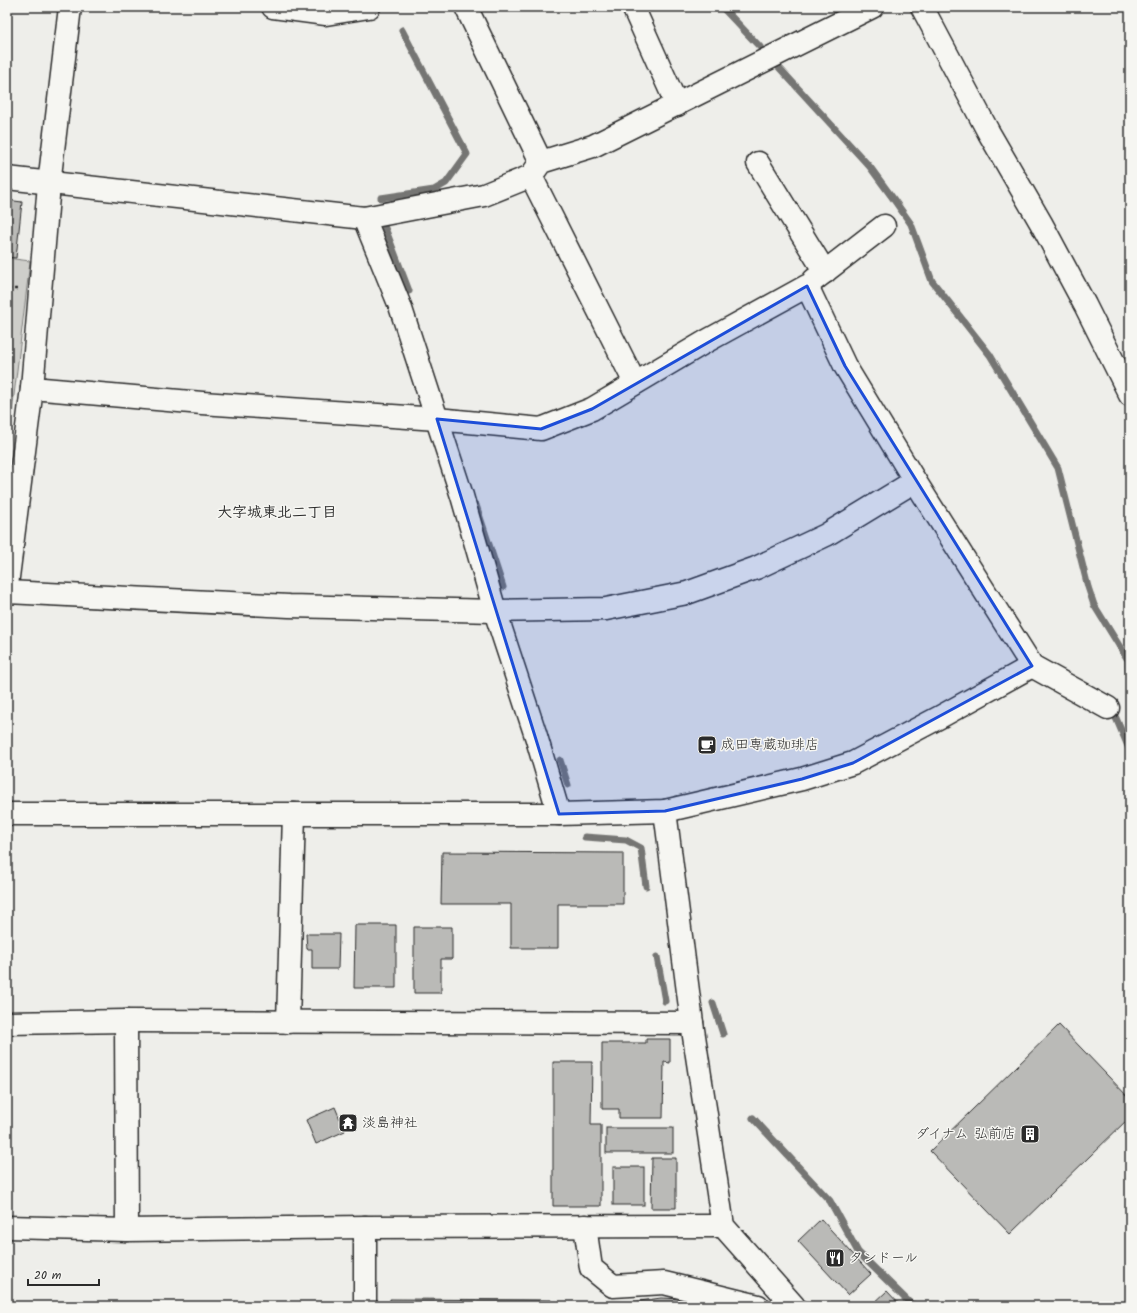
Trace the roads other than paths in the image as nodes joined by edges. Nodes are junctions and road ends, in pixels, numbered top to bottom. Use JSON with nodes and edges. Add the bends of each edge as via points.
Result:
{"nodes":[{"id":1,"x":70,"y":7,"type":"edge"},
{"id":2,"x":273,"y":7,"type":"edge"},
{"id":3,"x":369,"y":7,"type":"edge"},
{"id":4,"x":466,"y":7,"type":"edge"},
{"id":5,"x":633,"y":7,"type":"edge"},
{"id":6,"x":872,"y":7,"type":"edge"},
{"id":7,"x":922,"y":7,"type":"edge"},
{"id":8,"x":677,"y":105,"type":"junction"},
{"id":9,"x":758,"y":163,"type":"dead end"},
{"id":10,"x":536,"y":169,"type":"junction"},
{"id":11,"x":7,"y":178,"type":"edge"},
{"id":12,"x":49,"y":184,"type":"junction"},
{"id":13,"x":364,"y":218,"type":"junction"},
{"id":14,"x":884,"y":226,"type":"dead end"},
{"id":15,"x":825,"y":272,"type":"junction"},
{"id":16,"x":807,"y":286,"type":"junction"},
{"id":17,"x":635,"y":384,"type":"junction"},
{"id":18,"x":32,"y":388,"type":"junction"},
{"id":19,"x":1130,"y":395,"type":"edge"},
{"id":20,"x":437,"y":419,"type":"junction"},
{"id":21,"x":915,"y":481,"type":"junction"},
{"id":22,"x":7,"y":585,"type":"edge"},
{"id":23,"x":7,"y":592,"type":"edge"},
{"id":24,"x":494,"y":611,"type":"junction"},
{"id":25,"x":1032,"y":666,"type":"junction"},
{"id":26,"x":1108,"y":708,"type":"dead end"},
{"id":27,"x":665,"y":811,"type":"junction"},
{"id":28,"x":7,"y":814,"type":"edge"},
{"id":29,"x":294,"y":814,"type":"junction"},
{"id":30,"x":559,"y":814,"type":"junction"},
{"id":31,"x":126,"y":1021,"type":"junction"},
{"id":32,"x":288,"y":1022,"type":"junction"},
{"id":33,"x":7,"y":1023,"type":"edge"},
{"id":34,"x":692,"y":1023,"type":"junction"},
{"id":35,"x":585,"y":1226,"type":"junction"},
{"id":36,"x":723,"y":1226,"type":"junction"},
{"id":37,"x":7,"y":1227,"type":"edge"},
{"id":38,"x":365,"y":1227,"type":"junction"},
{"id":39,"x":127,"y":1230,"type":"junction"},
{"id":40,"x":365,"y":1306,"type":"edge"},
{"id":41,"x":758,"y":1306,"type":"edge"},
{"id":42,"x":794,"y":1306,"type":"edge"}],
"edges":[{"from":1,"to":12,"type":"street"},
{"from":2,"to":3,"type":"street","via":[[326,14]]},
{"from":4,"to":10,"type":"street"},
{"from":5,"to":8,"type":"street"},
{"from":6,"to":8,"type":"street"},
{"from":7,"to":19,"type":"street","via":[[1085,305]]},
{"from":8,"to":10,"type":"street","via":[[593,146]]},
{"from":9,"to":15,"type":"street"},
{"from":10,"to":13,"type":"street","via":[[484,195]]},
{"from":10,"to":17,"type":"street"},
{"from":11,"to":12,"type":"street"},
{"from":12,"to":13,"type":"street"},
{"from":12,"to":18,"type":"street"},
{"from":13,"to":20,"type":"street","via":[[400,306]]},
{"from":14,"to":15,"type":"street"},
{"from":15,"to":16,"type":"street"},
{"from":16,"to":17,"type":"street"},
{"from":16,"to":21,"type":"street","via":[[845,366]]},
{"from":17,"to":20,"type":"street","via":[[592,409],[541,429]]},
{"from":18,"to":20,"type":"street"},
{"from":18,"to":22,"type":"street"},
{"from":20,"to":24,"type":"street","via":[[462,496]]},
{"from":21,"to":24,"type":"street","via":[[826,535],[756,568],[687,593],[606,609]]},
{"from":21,"to":25,"type":"street"},
{"from":23,"to":24,"type":"street","via":[[289,606]]},
{"from":24,"to":30,"type":"street"},
{"from":25,"to":26,"type":"street"},
{"from":25,"to":27,"type":"street","via":[[853,763],[802,779]]},
{"from":27,"to":30,"type":"street"},
{"from":27,"to":34,"type":"street"},
{"from":28,"to":29,"type":"street"},
{"from":29,"to":30,"type":"street"},
{"from":29,"to":32,"type":"street"},
{"from":31,"to":32,"type":"street"},
{"from":31,"to":33,"type":"street"},
{"from":31,"to":39,"type":"street"},
{"from":32,"to":34,"type":"street"},
{"from":34,"to":36,"type":"street"},
{"from":35,"to":36,"type":"street"},
{"from":35,"to":38,"type":"street"},
{"from":35,"to":41,"type":"street","via":[[591,1268],[613,1286],[664,1283]]},
{"from":36,"to":42,"type":"street"},
{"from":37,"to":39,"type":"street"},
{"from":38,"to":39,"type":"street"},
{"from":38,"to":40,"type":"street"}]}
